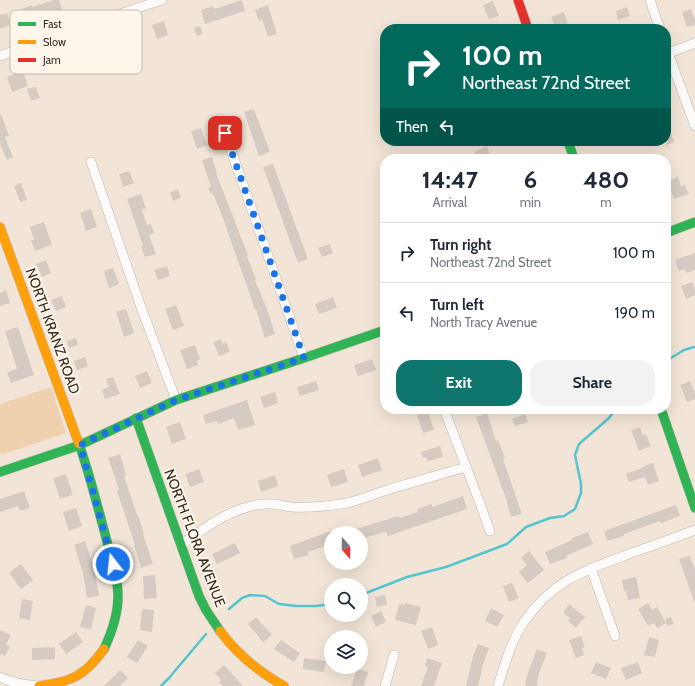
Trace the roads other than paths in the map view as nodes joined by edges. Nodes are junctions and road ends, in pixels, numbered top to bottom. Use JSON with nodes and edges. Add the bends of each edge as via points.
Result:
{"nodes":[{"id":1,"x":162,"y":0,"type":"edge"},
{"id":2,"x":518,"y":0,"type":"edge"},
{"id":3,"x":650,"y":0,"type":"edge"},
{"id":4,"x":132,"y":10,"type":"edge"},
{"id":5,"x":526,"y":24,"type":"edge"},
{"id":6,"x":658,"y":24,"type":"edge"},
{"id":7,"x":695,"y":43,"type":"edge"},
{"id":8,"x":671,"y":50,"type":"edge"},
{"id":9,"x":10,"y":52,"type":"edge"},
{"id":10,"x":0,"y":56,"type":"edge"},
{"id":11,"x":671,"y":62,"type":"edge"},
{"id":12,"x":220,"y":119,"type":"dead end"},
{"id":13,"x":695,"y":126,"type":"edge"},
{"id":14,"x":91,"y":162,"type":"dead end"},
{"id":15,"x":695,"y":222,"type":"edge"},
{"id":16,"x":0,"y":227,"type":"edge"},
{"id":17,"x":671,"y":231,"type":"edge"},
{"id":18,"x":380,"y":332,"type":"edge"},
{"id":19,"x":304,"y":358,"type":"junction"},
{"id":20,"x":176,"y":400,"type":"junction"},
{"id":21,"x":446,"y":414,"type":"edge"},
{"id":22,"x":663,"y":414,"type":"edge"},
{"id":23,"x":136,"y":418,"type":"junction"},
{"id":24,"x":80,"y":445,"type":"junction"},
{"id":25,"x":466,"y":467,"type":"junction"},
{"id":26,"x":0,"y":472,"type":"edge"},
{"id":27,"x":693,"y":495,"type":"edge"},
{"id":28,"x":695,"y":508,"type":"edge"},
{"id":29,"x":695,"y":530,"type":"edge"},
{"id":30,"x":490,"y":531,"type":"dead end"},
{"id":31,"x":181,"y":545,"type":"junction"},
{"id":32,"x":591,"y":568,"type":"junction"},
{"id":33,"x":615,"y":636,"type":"dead end"},
{"id":34,"x":394,"y":655,"type":"dead end"},
{"id":35,"x":0,"y":677,"type":"edge"},
{"id":36,"x":39,"y":686,"type":"edge"},
{"id":37,"x":284,"y":686,"type":"edge"},
{"id":38,"x":385,"y":686,"type":"edge"},
{"id":39,"x":498,"y":686,"type":"edge"}],
"edges":[{"from":1,"to":4,"type":"street"},
{"from":2,"to":5,"type":"street"},
{"from":3,"to":6,"type":"street"},
{"from":7,"to":8,"type":"street"},
{"from":9,"to":10,"type":"street"},
{"from":11,"to":13,"type":"street"},
{"from":12,"to":19,"type":"street"},
{"from":14,"to":20,"type":"street"},
{"from":15,"to":17,"type":"street"},
{"from":16,"to":24,"type":"street","name":"NORTH KRANZ ROAD"},
{"from":18,"to":19,"type":"street"},
{"from":19,"to":20,"type":"street"},
{"from":20,"to":23,"type":"street"},
{"from":21,"to":25,"type":"street"},
{"from":22,"to":27,"type":"street"},
{"from":23,"to":24,"type":"street"},
{"from":23,"to":31,"type":"street","name":"NORTH FLORA AVENUE"},
{"from":24,"to":26,"type":"street"},
{"from":24,"to":36,"type":"street","name":"NORTH KRANZ ROAD","via":[[116,577],[118,595],[115,620],[108,642],[93,663],[77,676],[64,682]]},
{"from":25,"to":30,"type":"street"},
{"from":25,"to":31,"type":"street","via":[[362,499],[328,506],[255,505],[210,524]]},
{"from":27,"to":28,"type":"street"},
{"from":29,"to":32,"type":"street"},
{"from":31,"to":37,"type":"street","name":"NORTH FLORA AVENUE","via":[[204,606],[215,624],[251,664]]},
{"from":32,"to":33,"type":"street"},
{"from":32,"to":39,"type":"street","via":[[555,588],[535,607],[515,638]]},
{"from":34,"to":38,"type":"street"},
{"from":35,"to":36,"type":"street","via":[[28,686]]}]}
